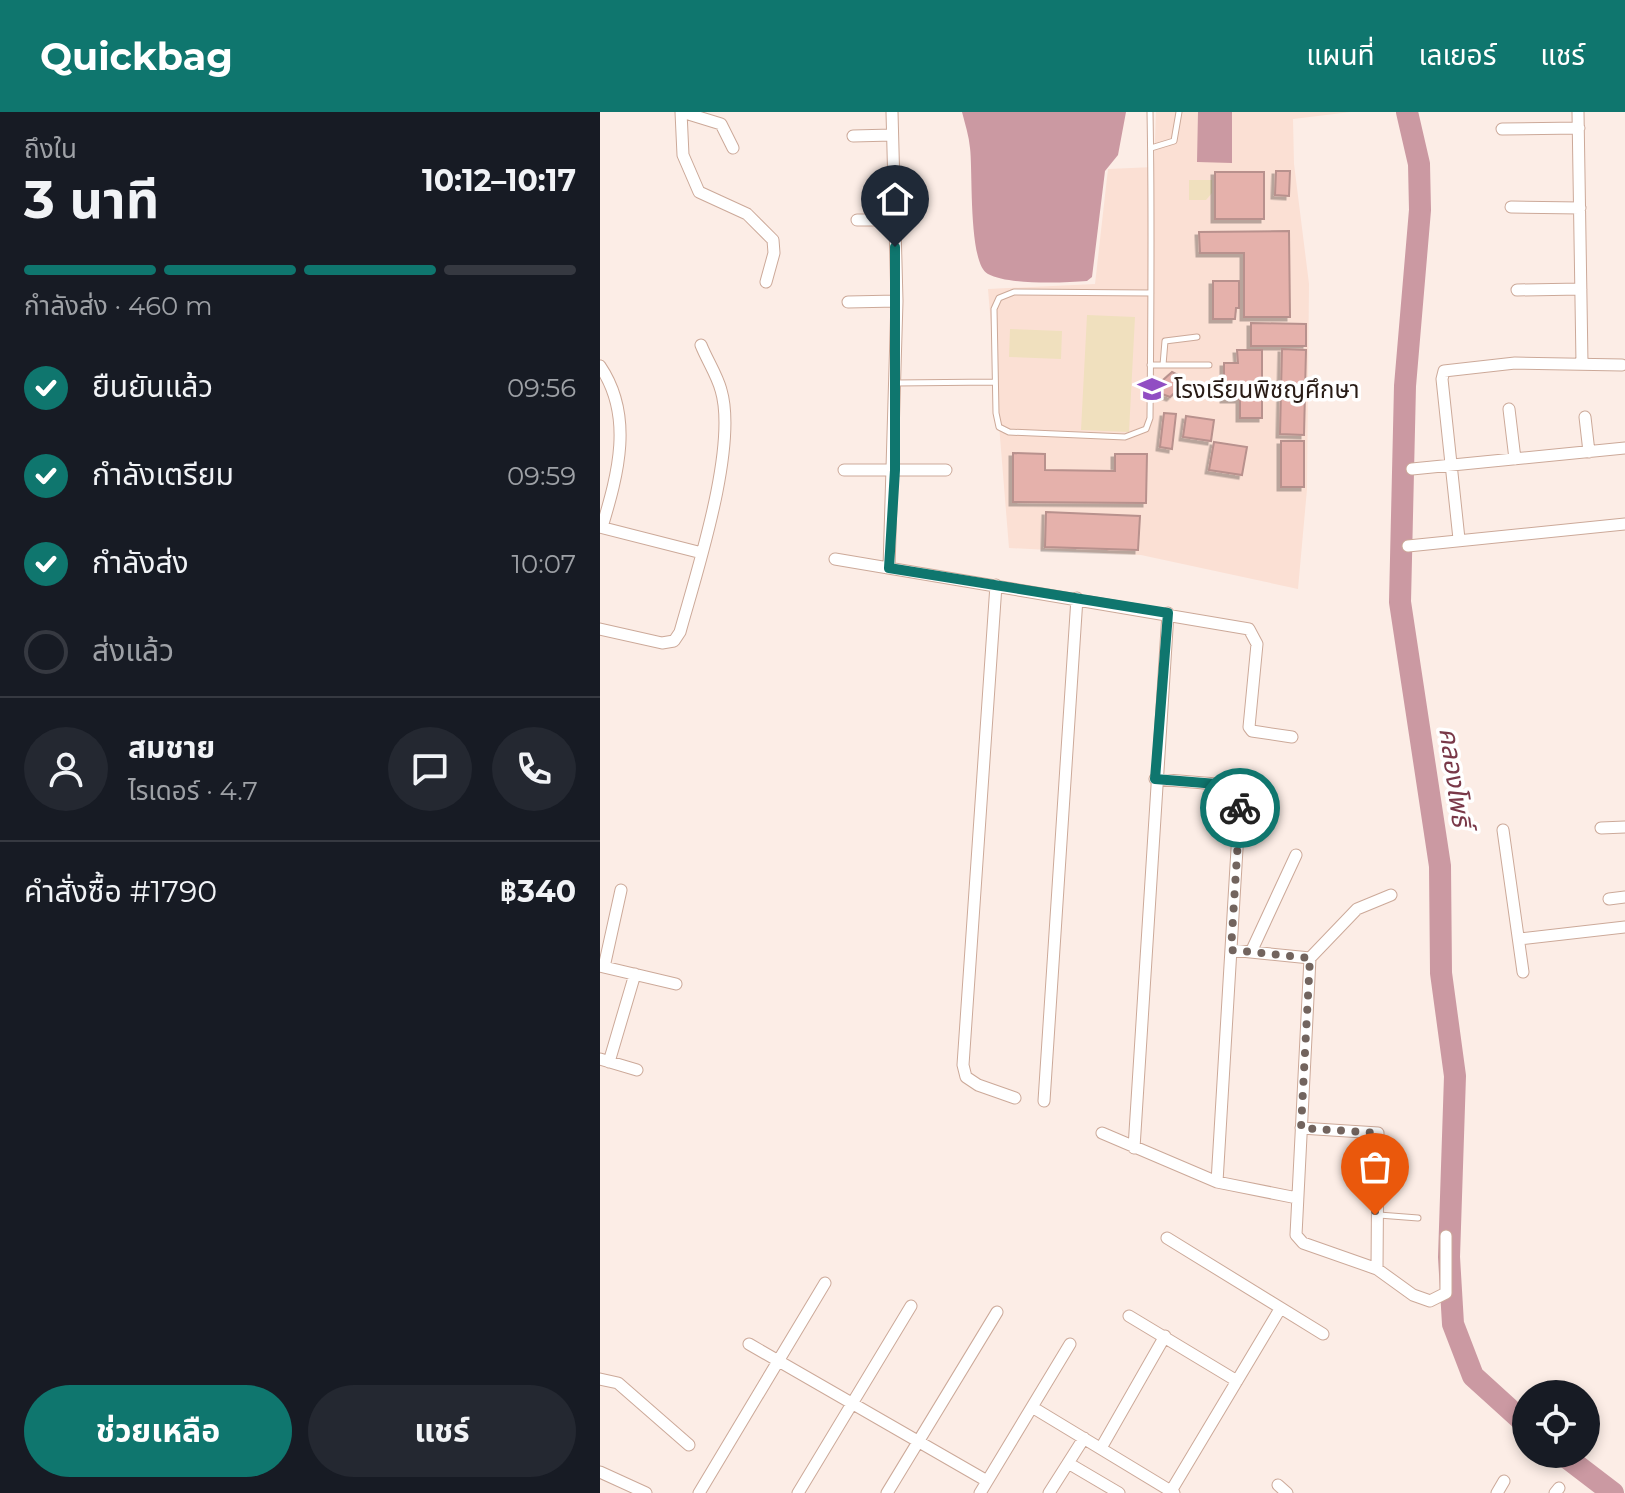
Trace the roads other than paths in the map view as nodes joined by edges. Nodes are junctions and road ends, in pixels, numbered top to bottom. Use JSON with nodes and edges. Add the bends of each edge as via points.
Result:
{"nodes":[{"id":1,"x":681,"y":112,"type":"edge"},
{"id":2,"x":892,"y":112,"type":"edge"},
{"id":3,"x":1150,"y":112,"type":"edge"},
{"id":4,"x":1179,"y":112,"type":"edge"},
{"id":5,"x":1578,"y":112,"type":"edge"},
{"id":6,"x":1579,"y":128,"type":"junction"},
{"id":7,"x":1502,"y":129,"type":"dead end"},
{"id":8,"x":892,"y":135,"type":"junction"},
{"id":9,"x":853,"y":136,"type":"dead end"},
{"id":10,"x":733,"y":148,"type":"dead end"},
{"id":11,"x":1151,"y":148,"type":"junction"},
{"id":12,"x":1511,"y":207,"type":"dead end"},
{"id":13,"x":1580,"y":208,"type":"junction"},
{"id":14,"x":857,"y":220,"type":"dead end"},
{"id":15,"x":894,"y":220,"type":"junction"},
{"id":16,"x":766,"y":282,"type":"dead end"},
{"id":17,"x":1581,"y":289,"type":"junction"},
{"id":18,"x":1517,"y":290,"type":"dead end"},
{"id":19,"x":1151,"y":293,"type":"junction"},
{"id":20,"x":897,"y":301,"type":"junction"},
{"id":21,"x":848,"y":302,"type":"dead end"},
{"id":22,"x":1197,"y":337,"type":"dead end"},
{"id":23,"x":701,"y":345,"type":"dead end"},
{"id":24,"x":1582,"y":363,"type":"junction"},
{"id":25,"x":1150,"y":365,"type":"junction"},
{"id":26,"x":1163,"y":365,"type":"junction"},
{"id":27,"x":1209,"y":365,"type":"dead end"},
{"id":28,"x":1622,"y":365,"type":"dead end"},
{"id":29,"x":600,"y":366,"type":"edge"},
{"id":30,"x":995,"y":382,"type":"junction"},
{"id":31,"x":896,"y":383,"type":"junction"},
{"id":32,"x":1509,"y":409,"type":"dead end"},
{"id":33,"x":1585,"y":417,"type":"dead end"},
{"id":34,"x":1625,"y":448,"type":"edge"},
{"id":35,"x":1589,"y":452,"type":"junction"},
{"id":36,"x":1515,"y":459,"type":"junction"},
{"id":37,"x":1452,"y":465,"type":"junction"},
{"id":38,"x":1412,"y":469,"type":"dead end"},
{"id":39,"x":844,"y":470,"type":"dead end"},
{"id":40,"x":895,"y":470,"type":"junction"},
{"id":41,"x":946,"y":470,"type":"dead end"},
{"id":42,"x":1625,"y":524,"type":"edge"},
{"id":43,"x":601,"y":527,"type":"edge"},
{"id":44,"x":1459,"y":539,"type":"junction"},
{"id":45,"x":1408,"y":546,"type":"dead end"},
{"id":46,"x":702,"y":553,"type":"junction"},
{"id":47,"x":835,"y":559,"type":"dead end"},
{"id":48,"x":889,"y":568,"type":"junction"},
{"id":49,"x":996,"y":585,"type":"junction"},
{"id":50,"x":1077,"y":598,"type":"junction"},
{"id":51,"x":1168,"y":613,"type":"junction"},
{"id":52,"x":600,"y":629,"type":"edge"},
{"id":53,"x":1292,"y":737,"type":"dead end"},
{"id":54,"x":1155,"y":779,"type":"junction"},
{"id":55,"x":1625,"y":827,"type":"edge"},
{"id":56,"x":1601,"y":828,"type":"dead end"},
{"id":57,"x":1503,"y":830,"type":"dead end"},
{"id":58,"x":1296,"y":855,"type":"dead end"},
{"id":59,"x":621,"y":890,"type":"dead end"},
{"id":60,"x":1391,"y":895,"type":"dead end"},
{"id":61,"x":1625,"y":897,"type":"edge"},
{"id":62,"x":1609,"y":899,"type":"dead end"},
{"id":63,"x":1625,"y":927,"type":"edge"},
{"id":64,"x":1519,"y":939,"type":"junction"},
{"id":65,"x":1231,"y":950,"type":"junction"},
{"id":66,"x":1251,"y":952,"type":"junction"},
{"id":67,"x":1310,"y":958,"type":"junction"},
{"id":68,"x":602,"y":966,"type":"edge"},
{"id":69,"x":1523,"y":972,"type":"dead end"},
{"id":70,"x":635,"y":974,"type":"junction"},
{"id":71,"x":676,"y":984,"type":"dead end"},
{"id":72,"x":604,"y":1060,"type":"edge"},
{"id":73,"x":637,"y":1070,"type":"dead end"},
{"id":74,"x":1015,"y":1098,"type":"dead end"},
{"id":75,"x":1044,"y":1101,"type":"dead end"},
{"id":76,"x":1301,"y":1128,"type":"junction"},
{"id":77,"x":1102,"y":1133,"type":"dead end"},
{"id":78,"x":1134,"y":1148,"type":"junction"},
{"id":79,"x":1217,"y":1182,"type":"junction"},
{"id":80,"x":1297,"y":1198,"type":"junction"},
{"id":81,"x":1375,"y":1215,"type":"junction"},
{"id":82,"x":1418,"y":1218,"type":"dead end"},
{"id":83,"x":1446,"y":1236,"type":"dead end"},
{"id":84,"x":1167,"y":1238,"type":"dead end"},
{"id":85,"x":1377,"y":1269,"type":"junction"},
{"id":86,"x":825,"y":1283,"type":"dead end"},
{"id":87,"x":911,"y":1306,"type":"dead end"},
{"id":88,"x":1280,"y":1309,"type":"junction"},
{"id":89,"x":997,"y":1312,"type":"dead end"},
{"id":90,"x":1129,"y":1316,"type":"dead end"},
{"id":91,"x":1323,"y":1334,"type":"dead end"},
{"id":92,"x":1165,"y":1336,"type":"junction"},
{"id":93,"x":749,"y":1344,"type":"dead end"},
{"id":94,"x":1070,"y":1344,"type":"dead end"},
{"id":95,"x":778,"y":1361,"type":"junction"},
{"id":96,"x":600,"y":1379,"type":"edge"},
{"id":97,"x":1237,"y":1381,"type":"junction"},
{"id":98,"x":852,"y":1404,"type":"junction"},
{"id":99,"x":1032,"y":1407,"type":"junction"},
{"id":100,"x":1084,"y":1438,"type":"junction"},
{"id":101,"x":918,"y":1442,"type":"junction"},
{"id":102,"x":689,"y":1445,"type":"dead end"},
{"id":103,"x":1101,"y":1448,"type":"junction"},
{"id":104,"x":1068,"y":1463,"type":"junction"},
{"id":105,"x":600,"y":1472,"type":"edge"},
{"id":106,"x":987,"y":1481,"type":"junction"},
{"id":107,"x":1504,"y":1481,"type":"dead end"},
{"id":108,"x":1173,"y":1492,"type":"edge"},
{"id":109,"x":646,"y":1493,"type":"edge"},
{"id":110,"x":699,"y":1493,"type":"edge"},
{"id":111,"x":798,"y":1493,"type":"edge"},
{"id":112,"x":887,"y":1493,"type":"edge"},
{"id":113,"x":980,"y":1493,"type":"edge"},
{"id":114,"x":1049,"y":1493,"type":"edge"},
{"id":115,"x":1119,"y":1493,"type":"edge"},
{"id":116,"x":1497,"y":1493,"type":"edge"}],
"edges":[{"from":1,"to":10,"type":"street","via":[[721,124]]},
{"from":1,"to":16,"type":"street","via":[[683,155],[699,192],[747,214],[773,240]]},
{"from":2,"to":8,"type":"street"},
{"from":3,"to":11,"type":"lane"},
{"from":4,"to":11,"type":"lane","via":[[1174,141]]},
{"from":5,"to":6,"type":"street"},
{"from":6,"to":7,"type":"street"},
{"from":6,"to":13,"type":"street"},
{"from":8,"to":9,"type":"street"},
{"from":8,"to":15,"type":"street"},
{"from":11,"to":19,"type":"lane"},
{"from":12,"to":13,"type":"street"},
{"from":13,"to":17,"type":"street"},
{"from":14,"to":15,"type":"street"},
{"from":15,"to":20,"type":"street"},
{"from":17,"to":18,"type":"street"},
{"from":17,"to":24,"type":"street"},
{"from":19,"to":25,"type":"lane"},
{"from":19,"to":30,"type":"lane","via":[[1014,292],[999,298],[994,309]]},
{"from":20,"to":21,"type":"street"},
{"from":20,"to":31,"type":"street"},
{"from":22,"to":26,"type":"lane","via":[[1165,341]]},
{"from":23,"to":46,"type":"street","via":[[722,391],[724,425]]},
{"from":24,"to":28,"type":"street"},
{"from":24,"to":37,"type":"street","via":[[1444,371]]},
{"from":25,"to":26,"type":"lane"},
{"from":25,"to":30,"type":"lane","via":[[1150,418],[1146,429],[1125,437],[1009,432],[999,427]]},
{"from":26,"to":27,"type":"lane"},
{"from":29,"to":43,"type":"street","via":[[619,412],[621,449]]},
{"from":30,"to":31,"type":"lane"},
{"from":31,"to":40,"type":"street"},
{"from":32,"to":36,"type":"street"},
{"from":33,"to":35,"type":"street"},
{"from":34,"to":35,"type":"street"},
{"from":35,"to":36,"type":"street"},
{"from":36,"to":37,"type":"street"},
{"from":37,"to":38,"type":"street"},
{"from":37,"to":44,"type":"street"},
{"from":39,"to":40,"type":"street"},
{"from":40,"to":41,"type":"street"},
{"from":40,"to":48,"type":"street"},
{"from":42,"to":44,"type":"street"},
{"from":43,"to":46,"type":"street"},
{"from":44,"to":45,"type":"street"},
{"from":46,"to":52,"type":"street","via":[[674,641]]},
{"from":47,"to":48,"type":"street"},
{"from":48,"to":49,"type":"street"},
{"from":49,"to":50,"type":"street"},
{"from":49,"to":74,"type":"street","via":[[963,1065],[966,1077],[978,1085]]},
{"from":50,"to":51,"type":"street"},
{"from":50,"to":75,"type":"street"},
{"from":51,"to":53,"type":"street","via":[[1254,633],[1249,727]]},
{"from":51,"to":54,"type":"street"},
{"from":54,"to":65,"type":"street","via":[[1237,789]]},
{"from":54,"to":78,"type":"street"},
{"from":55,"to":56,"type":"street"},
{"from":57,"to":64,"type":"street"},
{"from":58,"to":66,"type":"street"},
{"from":59,"to":68,"type":"street"},
{"from":60,"to":67,"type":"street","via":[[1357,909]]},
{"from":61,"to":62,"type":"street"},
{"from":63,"to":64,"type":"street"},
{"from":64,"to":69,"type":"street"},
{"from":65,"to":66,"type":"street"},
{"from":65,"to":79,"type":"street"},
{"from":66,"to":67,"type":"street"},
{"from":67,"to":76,"type":"street"},
{"from":68,"to":70,"type":"street"},
{"from":70,"to":71,"type":"street"},
{"from":70,"to":72,"type":"street"},
{"from":72,"to":73,"type":"street"},
{"from":76,"to":80,"type":"street"},
{"from":76,"to":81,"type":"street","via":[[1378,1133]]},
{"from":77,"to":78,"type":"street"},
{"from":78,"to":79,"type":"street"},
{"from":79,"to":80,"type":"street"},
{"from":80,"to":85,"type":"street","via":[[1299,1240]]},
{"from":81,"to":82,"type":"lane"},
{"from":81,"to":85,"type":"street"},
{"from":83,"to":85,"type":"street","via":[[1446,1293],[1440,1299],[1413,1295]]},
{"from":84,"to":88,"type":"street"},
{"from":86,"to":95,"type":"street"},
{"from":87,"to":98,"type":"street"},
{"from":88,"to":91,"type":"street"},
{"from":88,"to":97,"type":"street"},
{"from":89,"to":101,"type":"street"},
{"from":90,"to":92,"type":"street"},
{"from":92,"to":97,"type":"street"},
{"from":92,"to":103,"type":"street"},
{"from":93,"to":95,"type":"street"},
{"from":94,"to":99,"type":"street"},
{"from":95,"to":98,"type":"street"},
{"from":95,"to":110,"type":"street"},
{"from":96,"to":102,"type":"street","via":[[618,1383]]},
{"from":97,"to":108,"type":"street"},
{"from":98,"to":101,"type":"street"},
{"from":98,"to":111,"type":"street"},
{"from":99,"to":100,"type":"street"},
{"from":99,"to":106,"type":"street"},
{"from":100,"to":103,"type":"street"},
{"from":100,"to":104,"type":"street"},
{"from":101,"to":106,"type":"street"},
{"from":101,"to":112,"type":"street"},
{"from":103,"to":108,"type":"street"},
{"from":104,"to":114,"type":"street"},
{"from":104,"to":115,"type":"street"},
{"from":105,"to":109,"type":"street"},
{"from":106,"to":113,"type":"street"},
{"from":107,"to":116,"type":"street"}]}
